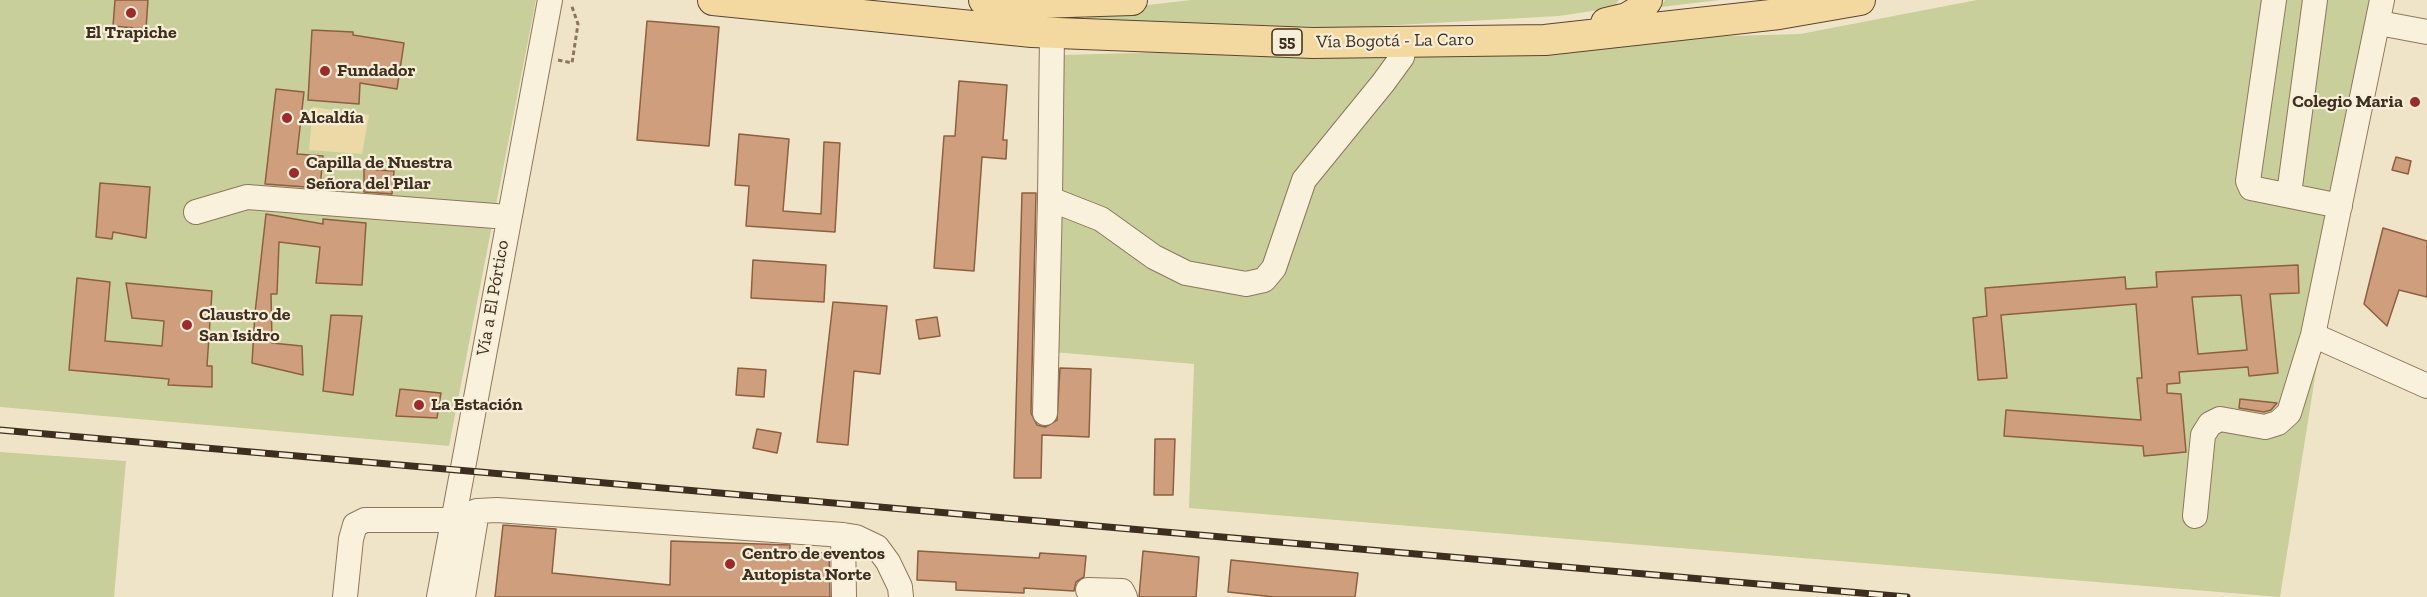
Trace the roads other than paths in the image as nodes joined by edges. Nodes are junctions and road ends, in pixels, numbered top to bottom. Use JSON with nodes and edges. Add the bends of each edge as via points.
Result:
{"nodes":[{"id":1,"x":550,"y":0,"type":"edge"},
{"id":2,"x":713,"y":0,"type":"edge"},
{"id":3,"x":984,"y":0,"type":"edge"},
{"id":4,"x":1132,"y":0,"type":"edge"},
{"id":5,"x":1647,"y":0,"type":"edge"},
{"id":6,"x":1860,"y":0,"type":"edge"},
{"id":7,"x":2274,"y":0,"type":"edge"},
{"id":8,"x":2315,"y":0,"type":"edge"},
{"id":9,"x":1069,"y":1,"type":"edge"},
{"id":10,"x":2381,"y":12,"type":"edge"},
{"id":11,"x":2427,"y":32,"type":"edge"},
{"id":12,"x":1052,"y":33,"type":"junction"},
{"id":13,"x":1406,"y":40,"type":"junction"},
{"id":14,"x":1545,"y":40,"type":"junction"},
{"id":15,"x":2289,"y":194,"type":"junction"},
{"id":16,"x":1050,"y":199,"type":"junction"},
{"id":17,"x":2340,"y":206,"type":"junction"},
{"id":18,"x":196,"y":212,"type":"dead end"},
{"id":19,"x":508,"y":217,"type":"junction"},
{"id":20,"x":2313,"y":335,"type":"junction"},
{"id":21,"x":2427,"y":386,"type":"edge"},
{"id":22,"x":1045,"y":412,"type":"dead end"},
{"id":23,"x":477,"y":511,"type":"junction"},
{"id":24,"x":2195,"y":516,"type":"dead end"},
{"id":25,"x":453,"y":520,"type":"junction"},
{"id":26,"x":843,"y":535,"type":"junction"},
{"id":27,"x":1088,"y":590,"type":"dead end"},
{"id":28,"x":345,"y":597,"type":"edge"},
{"id":29,"x":439,"y":597,"type":"edge"},
{"id":30,"x":463,"y":597,"type":"edge"},
{"id":31,"x":844,"y":597,"type":"edge"},
{"id":32,"x":900,"y":597,"type":"edge"},
{"id":33,"x":1125,"y":597,"type":"edge"}],
"edges":[{"from":1,"to":19,"type":"street","name":"Vía a El Pórtico"},
{"from":2,"to":12,"type":"main road","name":"Vía Bogotá - La Caro","number":"55"},
{"from":3,"to":9,"type":"main road"},
{"from":4,"to":9,"type":"main road"},
{"from":5,"to":14,"type":"main road","via":[[1627,18]]},
{"from":6,"to":14,"type":"main road","name":"Vía Bogotá - La Caro","number":"55","via":[[1779,14]]},
{"from":7,"to":15,"type":"street","via":[[2247,173],[2252,188]]},
{"from":8,"to":15,"type":"street"},
{"from":10,"to":11,"type":"street"},
{"from":10,"to":17,"type":"street"},
{"from":12,"to":13,"type":"main road","name":"Vía Bogotá - La Caro","number":"55","via":[[1313,43]]},
{"from":12,"to":16,"type":"street"},
{"from":13,"to":14,"type":"main road","name":"Vía Bogotá - La Caro","number":"55"},
{"from":13,"to":16,"type":"street","via":[[1402,57],[1304,180],[1274,268],[1264,280],[1246,284],[1186,273],[1154,257],[1101,219]]},
{"from":15,"to":17,"type":"street"},
{"from":16,"to":22,"type":"street"},
{"from":17,"to":20,"type":"street"},
{"from":18,"to":19,"type":"street","via":[[247,197]]},
{"from":19,"to":25,"type":"street","name":"Vía a El Pórtico"},
{"from":20,"to":21,"type":"street"},
{"from":20,"to":24,"type":"street","via":[[2289,413],[2278,423],[2265,427],[2220,419],[2203,435]]},
{"from":23,"to":25,"type":"street"},
{"from":23,"to":26,"type":"street"},
{"from":23,"to":30,"type":"street"},
{"from":25,"to":28,"type":"street","via":[[365,520],[355,525]]},
{"from":25,"to":29,"type":"street","name":"Vía a El Pórtico"},
{"from":26,"to":31,"type":"street"},
{"from":26,"to":32,"type":"street","via":[[877,547],[900,587]]},
{"from":27,"to":33,"type":"street","via":[[1122,591]]}]}
